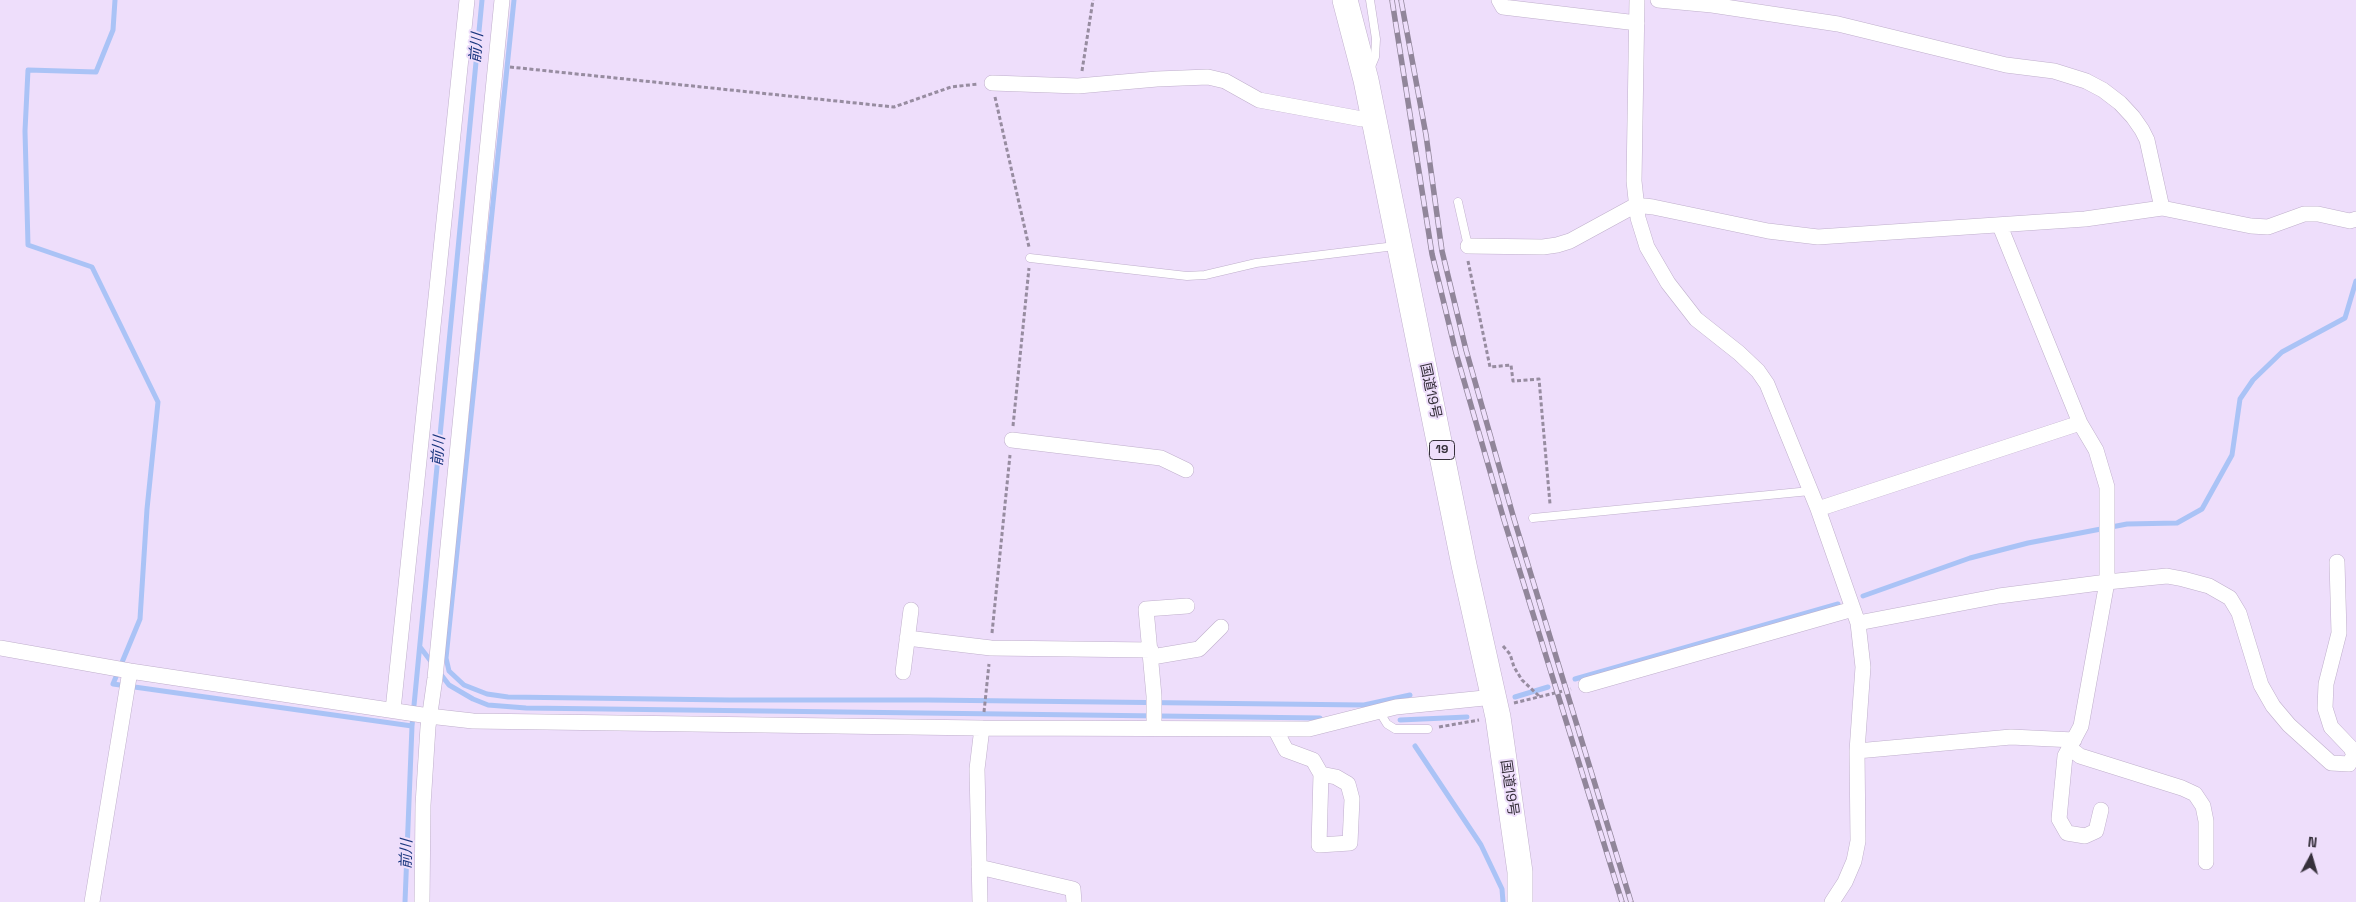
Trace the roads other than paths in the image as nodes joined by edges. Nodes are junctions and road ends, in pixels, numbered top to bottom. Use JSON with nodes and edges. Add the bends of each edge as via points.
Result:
{"nodes":[{"id":1,"x":467,"y":0,"type":"edge"},
{"id":2,"x":502,"y":0,"type":"edge"},
{"id":3,"x":1345,"y":0,"type":"edge"},
{"id":4,"x":1370,"y":0,"type":"edge"},
{"id":5,"x":1499,"y":0,"type":"edge"},
{"id":6,"x":1637,"y":0,"type":"edge"},
{"id":7,"x":1658,"y":0,"type":"edge"},
{"id":8,"x":1637,"y":23,"type":"junction"},
{"id":9,"x":1366,"y":80,"type":"junction"},
{"id":10,"x":992,"y":83,"type":"road end"},
{"id":11,"x":1373,"y":118,"type":"junction"},
{"id":12,"x":1458,"y":202,"type":"dead end"},
{"id":13,"x":1636,"y":205,"type":"junction"},
{"id":14,"x":2162,"y":208,"type":"junction"},
{"id":15,"x":2356,"y":219,"type":"edge"},
{"id":16,"x":2000,"y":226,"type":"junction"},
{"id":17,"x":1400,"y":245,"type":"junction"},
{"id":18,"x":1468,"y":246,"type":"joint"},
{"id":19,"x":1030,"y":258,"type":"road end"},
{"id":20,"x":2080,"y":423,"type":"junction"},
{"id":21,"x":1012,"y":440,"type":"road end"},
{"id":22,"x":1186,"y":470,"type":"dead end"},
{"id":23,"x":1810,"y":491,"type":"junction"},
{"id":24,"x":1818,"y":509,"type":"junction"},
{"id":25,"x":1532,"y":518,"type":"dead end"},
{"id":26,"x":2337,"y":562,"type":"dead end"},
{"id":27,"x":2107,"y":582,"type":"junction"},
{"id":28,"x":1187,"y":606,"type":"dead end"},
{"id":29,"x":911,"y":610,"type":"dead end"},
{"id":30,"x":1856,"y":616,"type":"junction"},
{"id":31,"x":1221,"y":627,"type":"dead end"},
{"id":32,"x":908,"y":638,"type":"junction"},
{"id":33,"x":0,"y":648,"type":"edge"},
{"id":34,"x":1151,"y":653,"type":"junction"},
{"id":35,"x":130,"y":672,"type":"junction"},
{"id":36,"x":903,"y":672,"type":"dead end"},
{"id":37,"x":1586,"y":685,"type":"road end"},
{"id":38,"x":1502,"y":700,"type":"junction"},
{"id":39,"x":398,"y":711,"type":"junction"},
{"id":40,"x":1378,"y":711,"type":"junction"},
{"id":41,"x":425,"y":715,"type":"junction"},
{"id":42,"x":982,"y":728,"type":"junction"},
{"id":43,"x":1154,"y":728,"type":"junction"},
{"id":44,"x":1275,"y":729,"type":"junction"},
{"id":45,"x":1428,"y":729,"type":"road end"},
{"id":46,"x":2072,"y":745,"type":"junction"},
{"id":47,"x":1857,"y":751,"type":"junction"},
{"id":48,"x":2353,"y":766,"type":"edge"},
{"id":49,"x":1321,"y":774,"type":"junction"},
{"id":50,"x":2101,"y":810,"type":"dead end"},
{"id":51,"x":2206,"y":862,"type":"dead end"},
{"id":52,"x":979,"y":867,"type":"junction"},
{"id":53,"x":92,"y":902,"type":"edge"},
{"id":54,"x":422,"y":902,"type":"edge"},
{"id":55,"x":980,"y":902,"type":"edge"},
{"id":56,"x":1074,"y":902,"type":"edge"},
{"id":57,"x":1520,"y":902,"type":"edge"},
{"id":58,"x":1832,"y":902,"type":"edge"}],
"edges":[{"from":1,"to":39,"type":"street"},
{"from":2,"to":41,"type":"street","via":[[434,678]]},
{"from":3,"to":9,"type":"highway","name":"国道19号","number":"19"},
{"from":4,"to":9,"type":"lane","via":[[1375,57]]},
{"from":5,"to":8,"type":"street","via":[[1503,7]]},
{"from":6,"to":8,"type":"street"},
{"from":7,"to":14,"type":"street","via":[[1838,24],[2006,64],[2054,71],[2086,81],[2120,103],[2142,130]]},
{"from":8,"to":13,"type":"street"},
{"from":9,"to":11,"type":"highway","name":"国道19号","number":"19"},
{"from":10,"to":11,"type":"street","via":[[1078,86],[1214,78],[1259,100],[1362,119]]},
{"from":11,"to":17,"type":"highway","name":"国道19号","number":"19"},
{"from":12,"to":18,"type":"lane"},
{"from":13,"to":16,"type":"street","via":[[1768,231],[1818,237]]},
{"from":13,"to":18,"type":"street","via":[[1557,245]]},
{"from":13,"to":23,"type":"street","via":[[1647,247],[1678,298],[1696,319],[1758,371],[1767,384]]},
{"from":14,"to":15,"type":"street","via":[[2268,227],[2304,214],[2350,221]]},
{"from":14,"to":16,"type":"street"},
{"from":16,"to":20,"type":"street"},
{"from":17,"to":19,"type":"lane","via":[[1256,263],[1187,276]]},
{"from":17,"to":38,"type":"highway","name":"国道19号","number":"19","via":[[1464,565]]},
{"from":20,"to":24,"type":"street"},
{"from":20,"to":27,"type":"street","via":[[2096,450],[2107,486]]},
{"from":21,"to":22,"type":"street","via":[[1161,458]]},
{"from":23,"to":24,"type":"street"},
{"from":23,"to":25,"type":"lane"},
{"from":24,"to":30,"type":"street"},
{"from":26,"to":48,"type":"street","via":[[2339,633],[2326,684],[2326,708],[2331,727],[2351,748]]},
{"from":27,"to":30,"type":"street"},
{"from":27,"to":46,"type":"street","via":[[2084,711]]},
{"from":27,"to":48,"type":"street","via":[[2167,576],[2209,586],[2230,598],[2239,612],[2261,685],[2273,706],[2331,763]]},
{"from":28,"to":34,"type":"street","via":[[1146,609]]},
{"from":29,"to":32,"type":"street"},
{"from":30,"to":37,"type":"street","via":[[1602,686]]},
{"from":30,"to":47,"type":"street","via":[[1863,668]]},
{"from":31,"to":34,"type":"street","via":[[1199,649]]},
{"from":32,"to":34,"type":"street","via":[[991,648]]},
{"from":32,"to":36,"type":"street"},
{"from":33,"to":35,"type":"street"},
{"from":34,"to":43,"type":"street"},
{"from":35,"to":39,"type":"street"},
{"from":35,"to":53,"type":"street"},
{"from":38,"to":40,"type":"street"},
{"from":38,"to":57,"type":"highway","name":"国道19号","number":"19","via":[[1520,872]]},
{"from":39,"to":41,"type":"street"},
{"from":40,"to":44,"type":"street","via":[[1308,729]]},
{"from":40,"to":45,"type":"lane","via":[[1395,729]]},
{"from":41,"to":42,"type":"street","via":[[473,721]]},
{"from":41,"to":54,"type":"street"},
{"from":42,"to":43,"type":"street"},
{"from":42,"to":52,"type":"street","via":[[977,769]]},
{"from":43,"to":44,"type":"street"},
{"from":44,"to":49,"type":"street","via":[[1286,750],[1313,760]]},
{"from":46,"to":47,"type":"street","via":[[2011,737]]},
{"from":46,"to":50,"type":"street","via":[[2065,756],[2059,819],[2067,832],[2074,836],[2092,834],[2096,831]]},
{"from":46,"to":51,"type":"street","via":[[2080,756],[2195,794],[2204,806]]},
{"from":47,"to":58,"type":"street","via":[[1858,841],[1845,882]]},
{"from":49,"to":49,"type":"street","via":[[1319,845],[1350,843],[1352,799],[1348,784]]},
{"from":52,"to":55,"type":"street"},
{"from":52,"to":56,"type":"street","via":[[1074,889]]}]}
